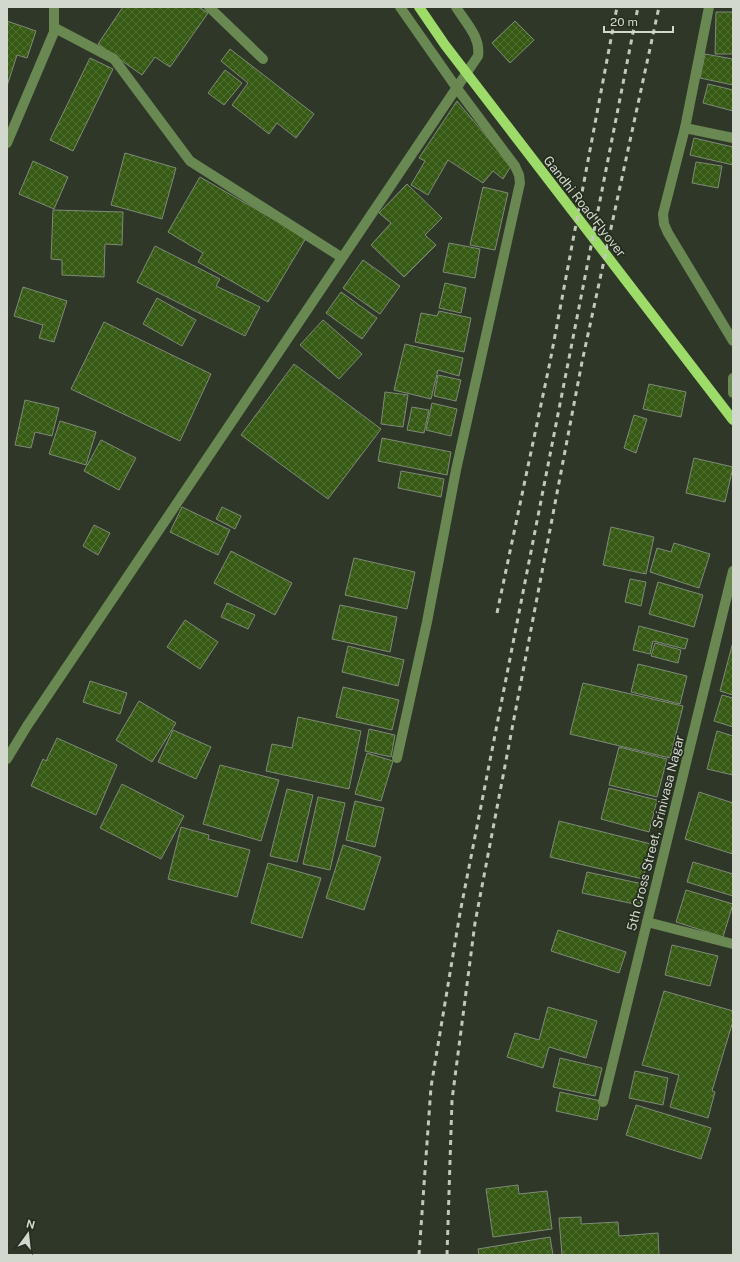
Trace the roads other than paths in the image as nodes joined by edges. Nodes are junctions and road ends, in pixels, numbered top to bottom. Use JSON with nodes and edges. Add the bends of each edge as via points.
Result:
{"nodes":[{"id":1,"x":54,"y":7,"type":"edge"},
{"id":2,"x":209,"y":7,"type":"edge"},
{"id":3,"x":400,"y":7,"type":"edge"},
{"id":4,"x":419,"y":7,"type":"edge"},
{"id":5,"x":456,"y":7,"type":"edge"},
{"id":6,"x":709,"y":7,"type":"edge"},
{"id":7,"x":55,"y":28,"type":"junction"},
{"id":8,"x":263,"y":59,"type":"dead end"},
{"id":9,"x":456,"y":87,"type":"junction"},
{"id":10,"x":685,"y":128,"type":"junction"},
{"id":11,"x":733,"y":138,"type":"edge"},
{"id":12,"x":7,"y":143,"type":"edge"},
{"id":13,"x":341,"y":257,"type":"junction"},
{"id":14,"x":733,"y":342,"type":"edge"},
{"id":15,"x":733,"y":378,"type":"edge"},
{"id":16,"x":733,"y":393,"type":"edge"},
{"id":17,"x":733,"y":420,"type":"edge"},
{"id":18,"x":733,"y":571,"type":"edge"},
{"id":19,"x":397,"y":758,"type":"dead end"},
{"id":20,"x":7,"y":760,"type":"edge"},
{"id":21,"x":647,"y":922,"type":"junction"},
{"id":22,"x":733,"y":944,"type":"edge"},
{"id":23,"x":603,"y":1102,"type":"dead end"}],
"edges":[{"from":1,"to":7,"type":"street"},
{"from":2,"to":8,"type":"street"},
{"from":3,"to":9,"type":"street"},
{"from":4,"to":17,"type":"main road","name":"Gandhi Road Flyover","via":[[445,45]]},
{"from":5,"to":9,"type":"street","via":[[480,47],[478,56]]},
{"from":6,"to":10,"type":"street"},
{"from":7,"to":12,"type":"street"},
{"from":7,"to":13,"type":"street","via":[[114,59],[190,161]]},
{"from":9,"to":13,"type":"street"},
{"from":9,"to":19,"type":"street","via":[[514,166],[520,183],[456,470],[427,622]]},
{"from":10,"to":11,"type":"street"},
{"from":10,"to":14,"type":"street","via":[[663,214],[664,224]]},
{"from":13,"to":20,"type":"street","via":[[49,693]]},
{"from":15,"to":16,"type":"street"},
{"from":18,"to":21,"type":"street","name":"5th Cross Street, Srinivasa Nagar"},
{"from":21,"to":22,"type":"street"},
{"from":21,"to":23,"type":"street","name":"5th Cross Street, Srinivasa Nagar"}]}
